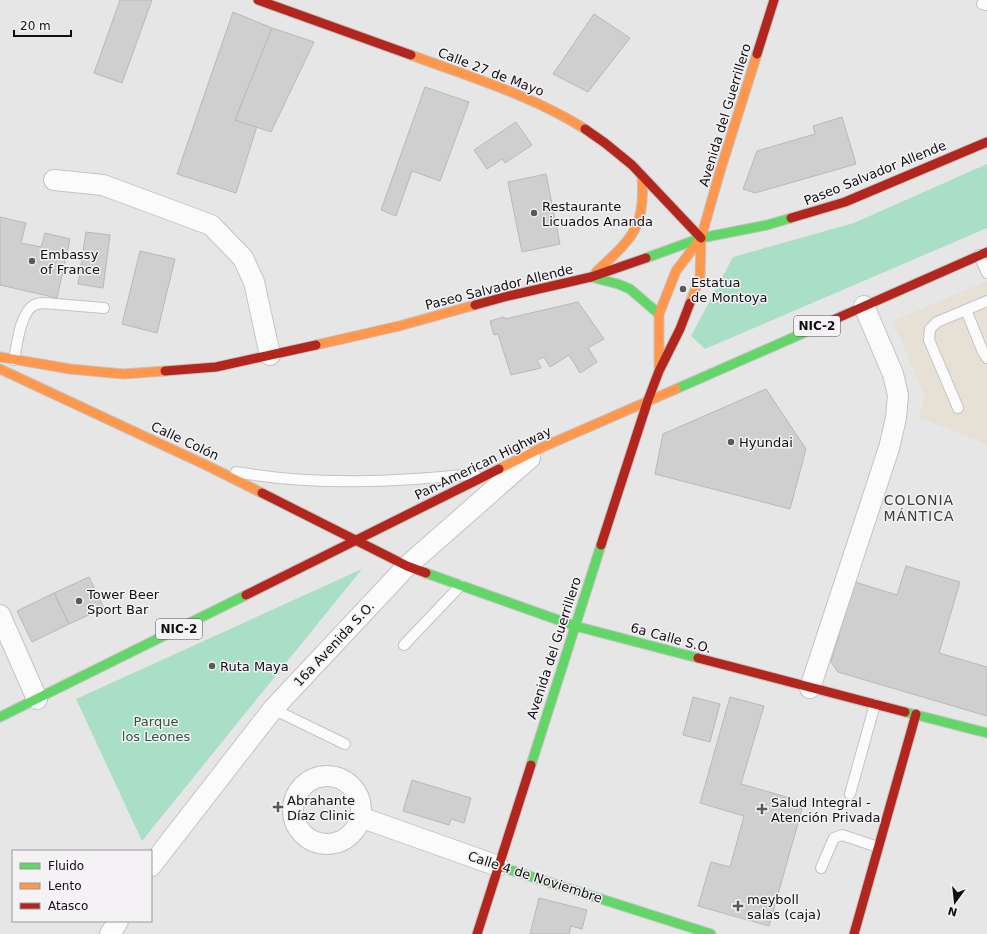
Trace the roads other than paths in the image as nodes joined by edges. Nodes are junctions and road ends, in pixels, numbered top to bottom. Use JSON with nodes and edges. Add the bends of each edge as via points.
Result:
{"nodes":[{"id":1,"x":258,"y":0,"type":"edge"},
{"id":2,"x":774,"y":0,"type":"edge"},
{"id":3,"x":987,"y":142,"type":"edge"},
{"id":4,"x":642,"y":176,"type":"junction"},
{"id":5,"x":54,"y":180,"type":"dead end"},
{"id":6,"x":701,"y":238,"type":"junction"},
{"id":7,"x":983,"y":254,"type":"edge"},
{"id":8,"x":987,"y":274,"type":"edge"},
{"id":9,"x":591,"y":277,"type":"junction"},
{"id":10,"x":987,"y":301,"type":"edge"},
{"id":11,"x":864,"y":306,"type":"junction"},
{"id":12,"x":104,"y":308,"type":"dead end"},
{"id":13,"x":966,"y":310,"type":"junction"},
{"id":14,"x":659,"y":314,"type":"junction"},
{"id":15,"x":270,"y":355,"type":"junction"},
{"id":16,"x":0,"y":358,"type":"edge"},
{"id":17,"x":987,"y":358,"type":"edge"},
{"id":18,"x":14,"y":360,"type":"junction"},
{"id":19,"x":0,"y":369,"type":"edge"},
{"id":20,"x":659,"y":371,"type":"junction"},
{"id":21,"x":648,"y":400,"type":"junction"},
{"id":22,"x":958,"y":408,"type":"dead end"},
{"id":23,"x":543,"y":446,"type":"junction"},
{"id":24,"x":210,"y":467,"type":"junction"},
{"id":25,"x":491,"y":472,"type":"junction"},
{"id":26,"x":357,"y":540,"type":"junction"},
{"id":27,"x":407,"y":566,"type":"junction"},
{"id":28,"x":461,"y":585,"type":"junction"},
{"id":29,"x":0,"y":615,"type":"edge"},
{"id":30,"x":574,"y":626,"type":"junction"},
{"id":31,"x":404,"y":645,"type":"dead end"},
{"id":32,"x":810,"y":688,"type":"junction"},
{"id":33,"x":37,"y":699,"type":"junction"},
{"id":34,"x":875,"y":704,"type":"junction"},
{"id":35,"x":273,"y":709,"type":"junction"},
{"id":36,"x":916,"y":714,"type":"junction"},
{"id":37,"x":0,"y":717,"type":"edge"},
{"id":38,"x":987,"y":733,"type":"edge"},
{"id":39,"x":345,"y":744,"type":"dead end"},
{"id":40,"x":850,"y":794,"type":"dead end"},
{"id":41,"x":360,"y":817,"type":"dead end"},
{"id":42,"x":878,"y":847,"type":"junction"},
{"id":43,"x":152,"y":865,"type":"edge"},
{"id":44,"x":498,"y":866,"type":"junction"},
{"id":45,"x":821,"y":868,"type":"dead end"},
{"id":46,"x":117,"y":922,"type":"edge"},
{"id":47,"x":110,"y":934,"type":"edge"},
{"id":48,"x":477,"y":934,"type":"edge"},
{"id":49,"x":711,"y":934,"type":"edge"},
{"id":50,"x":854,"y":934,"type":"edge"}],
"edges":[{"from":1,"to":4,"type":"main road","name":"Calle 27 de Mayo","via":[[534,102],[585,130],[632,165]]},
{"from":2,"to":6,"type":"main road","name":"Avenida del Guerrillero"},
{"from":3,"to":6,"type":"main road","name":"Paseo Salvador Allende","via":[[845,202],[767,226]]},
{"from":4,"to":6,"type":"main road","name":"Calle 27 de Mayo"},
{"from":4,"to":9,"type":"main road","via":[[642,212],[635,231],[622,248]]},
{"from":5,"to":15,"type":"street","via":[[103,185],[211,225],[243,258],[254,282]]},
{"from":6,"to":9,"type":"main road","name":"Paseo Salvador Allende"},
{"from":6,"to":14,"type":"main road","name":"Avenida del Guerrillero","via":[[676,271]]},
{"from":6,"to":20,"type":"main road","name":"Avenida del Guerrillero","via":[[700,277],[680,329]]},
{"from":7,"to":8,"type":"lane"},
{"from":7,"to":11,"type":"main road","name":"Pan-American Highway","number":"NIC-2"},
{"from":9,"to":14,"type":"main road","via":[[630,288]]},
{"from":9,"to":15,"type":"main road","name":"Paseo Salvador Allende","via":[[508,296],[399,326]]},
{"from":10,"to":13,"type":"lane"},
{"from":11,"to":21,"type":"main road","name":"Pan-American Highway","number":"NIC-2"},
{"from":11,"to":32,"type":"street","via":[[893,374],[898,395],[896,418],[889,448]]},
{"from":12,"to":18,"type":"lane","via":[[43,303],[34,305],[21,326]]},
{"from":13,"to":17,"type":"lane"},
{"from":13,"to":22,"type":"lane","via":[[937,322],[930,329],[928,340]]},
{"from":14,"to":20,"type":"main road","name":"Avenida del Guerrillero"},
{"from":15,"to":18,"type":"main road","name":"Paseo Salvador Allende","via":[[216,367],[123,374]]},
{"from":16,"to":18,"type":"main road","name":"Paseo Salvador Allende"},
{"from":19,"to":24,"type":"main road","name":"Calle Colón"},
{"from":20,"to":21,"type":"main road","name":"Avenida del Guerrillero"},
{"from":21,"to":23,"type":"main road","name":"Pan-American Highway","number":"NIC-2"},
{"from":21,"to":30,"type":"main road","name":"Avenida del Guerrillero"},
{"from":23,"to":25,"type":"main road","name":"Pan-American Highway","number":"NIC-2"},
{"from":23,"to":27,"type":"street","name":"16a Avenida S.O."},
{"from":24,"to":25,"type":"lane","via":[[276,477],[338,482],[419,479]]},
{"from":24,"to":26,"type":"main road","name":"Calle Colón"},
{"from":25,"to":26,"type":"main road","name":"Pan-American Highway","number":"NIC-2"},
{"from":26,"to":27,"type":"main road","name":"6a Calle S.O."},
{"from":26,"to":33,"type":"main road","name":"Pan-American Highway","number":"NIC-2"},
{"from":27,"to":28,"type":"main road","name":"6a Calle S.O."},
{"from":27,"to":35,"type":"street","name":"16a Avenida S.O."},
{"from":28,"to":30,"type":"main road","name":"6a Calle S.O."},
{"from":28,"to":31,"type":"lane"},
{"from":29,"to":33,"type":"street"},
{"from":30,"to":32,"type":"main road","name":"6a Calle S.O."},
{"from":30,"to":44,"type":"main road","name":"Avenida del Guerrillero"},
{"from":32,"to":34,"type":"main road","name":"6a Calle S.O."},
{"from":33,"to":37,"type":"main road","name":"Pan-American Highway","number":"NIC-2"},
{"from":34,"to":36,"type":"main road","name":"6a Calle S.O."},
{"from":34,"to":40,"type":"lane"},
{"from":35,"to":39,"type":"lane"},
{"from":35,"to":43,"type":"street","name":"16a Avenida S.O."},
{"from":36,"to":38,"type":"main road","name":"6a Calle S.O."},
{"from":36,"to":42,"type":"main road"},
{"from":41,"to":44,"type":"street","name":"Calle 4 de Noviembre"},
{"from":42,"to":45,"type":"lane","via":[[842,835],[834,838]]},
{"from":42,"to":50,"type":"main road"},
{"from":44,"to":48,"type":"main road","name":"Avenida del Guerrillero"},
{"from":44,"to":49,"type":"main road","name":"Calle 4 de Noviembre"},
{"from":46,"to":47,"type":"street"}]}
